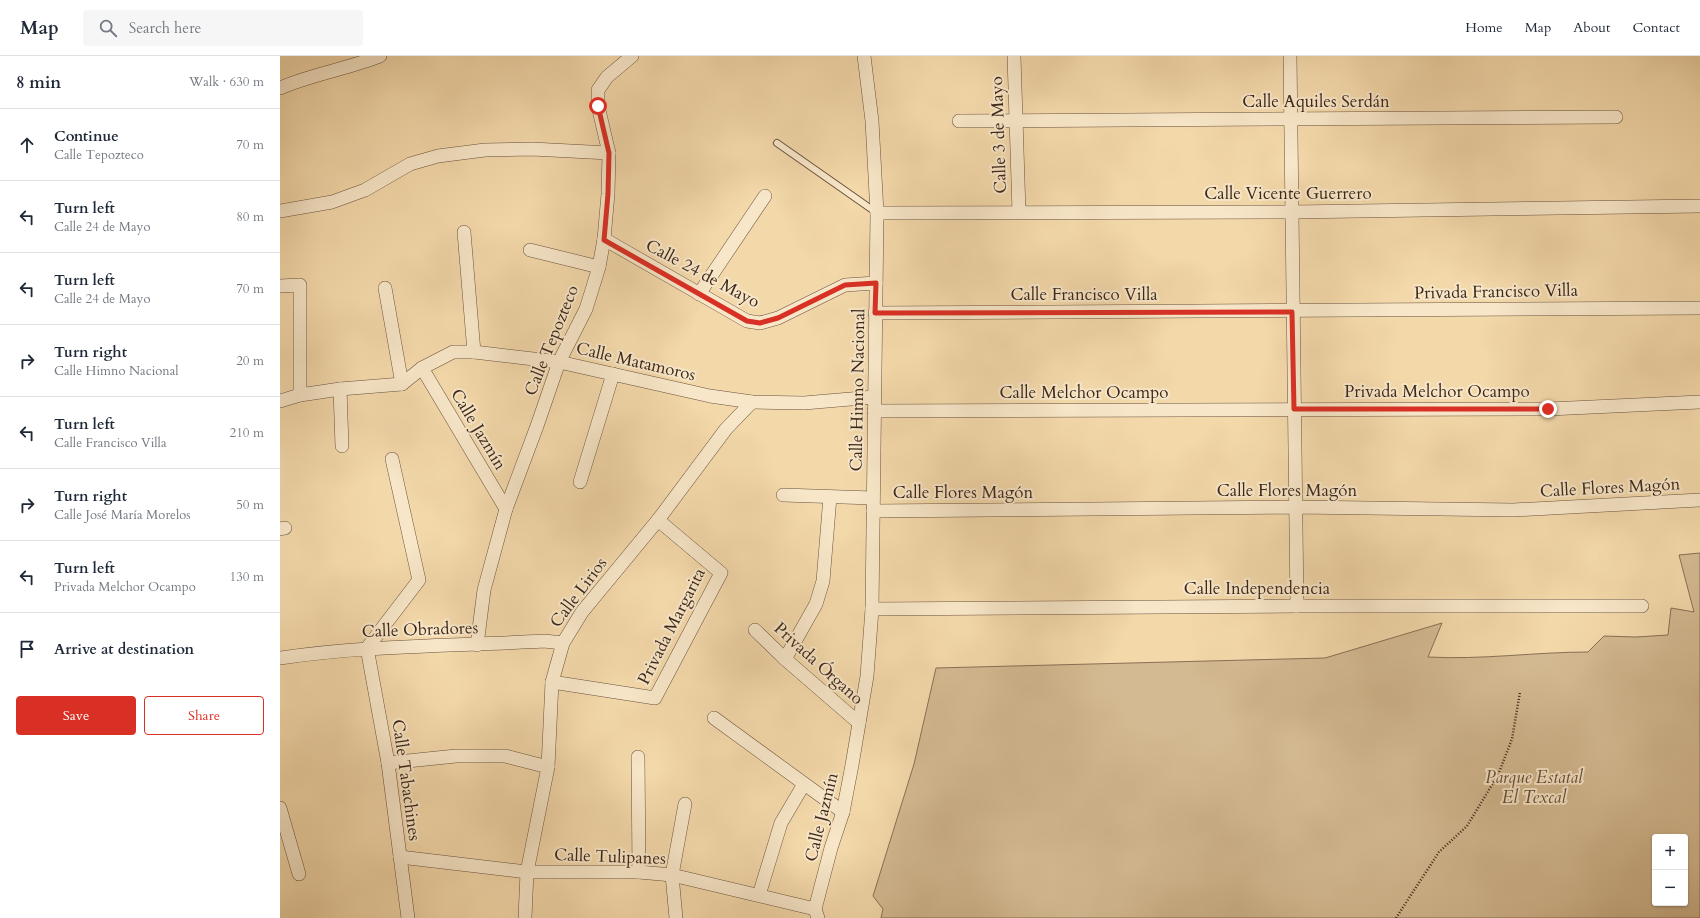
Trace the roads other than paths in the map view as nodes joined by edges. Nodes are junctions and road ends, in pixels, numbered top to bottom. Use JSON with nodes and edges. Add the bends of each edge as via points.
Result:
{"nodes":[{"id":1,"x":380,"y":56,"type":"edge"},
{"id":2,"x":632,"y":56,"type":"edge"},
{"id":3,"x":864,"y":56,"type":"edge"},
{"id":4,"x":1014,"y":56,"type":"edge"},
{"id":5,"x":1290,"y":56,"type":"edge"},
{"id":6,"x":280,"y":88,"type":"edge"},
{"id":7,"x":1616,"y":117,"type":"dead end"},
{"id":8,"x":1292,"y":119,"type":"junction"},
{"id":9,"x":959,"y":120,"type":"dead end"},
{"id":10,"x":1015,"y":120,"type":"junction"},
{"id":11,"x":777,"y":143,"type":"dead end"},
{"id":12,"x":609,"y":153,"type":"junction"},
{"id":13,"x":765,"y":196,"type":"dead end"},
{"id":14,"x":1700,"y":206,"type":"edge"},
{"id":15,"x":280,"y":211,"type":"edge"},
{"id":16,"x":1019,"y":212,"type":"junction"},
{"id":17,"x":1292,"y":212,"type":"junction"},
{"id":18,"x":877,"y":213,"type":"junction"},
{"id":19,"x":464,"y":232,"type":"dead end"},
{"id":20,"x":604,"y":240,"type":"junction"},
{"id":21,"x":530,"y":250,"type":"dead end"},
{"id":22,"x":599,"y":267,"type":"junction"},
{"id":23,"x":876,"y":283,"type":"junction"},
{"id":24,"x":280,"y":286,"type":"edge"},
{"id":25,"x":385,"y":288,"type":"dead end"},
{"id":26,"x":699,"y":294,"type":"junction"},
{"id":27,"x":1700,"y":308,"type":"edge"},
{"id":28,"x":1292,"y":312,"type":"junction"},
{"id":29,"x":875,"y":313,"type":"junction"},
{"id":30,"x":474,"y":352,"type":"junction"},
{"id":31,"x":559,"y":362,"type":"junction"},
{"id":32,"x":422,"y":368,"type":"junction"},
{"id":33,"x":612,"y":374,"type":"junction"},
{"id":34,"x":402,"y":384,"type":"junction"},
{"id":35,"x":340,"y":389,"type":"junction"},
{"id":36,"x":300,"y":395,"type":"junction"},
{"id":37,"x":874,"y":397,"type":"junction"},
{"id":38,"x":280,"y":401,"type":"edge"},
{"id":39,"x":752,"y":402,"type":"junction"},
{"id":40,"x":1700,"y":402,"type":"edge"},
{"id":41,"x":1294,"y":409,"type":"junction"},
{"id":42,"x":874,"y":411,"type":"junction"},
{"id":43,"x":342,"y":446,"type":"dead end"},
{"id":44,"x":392,"y":459,"type":"dead end"},
{"id":45,"x":580,"y":482,"type":"dead end"},
{"id":46,"x":783,"y":495,"type":"dead end"},
{"id":47,"x":830,"y":497,"type":"junction"},
{"id":48,"x":1700,"y":500,"type":"edge"},
{"id":49,"x":873,"y":504,"type":"junction"},
{"id":50,"x":1296,"y":507,"type":"junction"},
{"id":51,"x":506,"y":509,"type":"junction"},
{"id":52,"x":658,"y":520,"type":"junction"},
{"id":53,"x":1297,"y":606,"type":"junction"},
{"id":54,"x":1642,"y":606,"type":"dead end"},
{"id":55,"x":872,"y":609,"type":"junction"},
{"id":56,"x":755,"y":630,"type":"dead end"},
{"id":57,"x":563,"y":643,"type":"junction"},
{"id":58,"x":478,"y":645,"type":"junction"},
{"id":59,"x":367,"y":648,"type":"junction"},
{"id":60,"x":280,"y":658,"type":"edge"},
{"id":61,"x":785,"y":660,"type":"junction"},
{"id":62,"x":552,"y":682,"type":"junction"},
{"id":63,"x":714,"y":718,"type":"dead end"},
{"id":64,"x":859,"y":724,"type":"junction"},
{"id":65,"x":638,"y":757,"type":"dead end"},
{"id":66,"x":388,"y":764,"type":"junction"},
{"id":67,"x":548,"y":767,"type":"junction"},
{"id":68,"x":804,"y":784,"type":"junction"},
{"id":69,"x":685,"y":804,"type":"dead end"},
{"id":70,"x":280,"y":808,"type":"edge"},
{"id":71,"x":843,"y":812,"type":"junction"},
{"id":72,"x":400,"y":857,"type":"junction"},
{"id":73,"x":527,"y":872,"type":"junction"},
{"id":74,"x":639,"y":872,"type":"junction"},
{"id":75,"x":299,"y":874,"type":"dead end"},
{"id":76,"x":672,"y":875,"type":"junction"},
{"id":77,"x":759,"y":895,"type":"junction"},
{"id":78,"x":817,"y":914,"type":"edge"},
{"id":79,"x":408,"y":918,"type":"edge"},
{"id":80,"x":525,"y":918,"type":"edge"},
{"id":81,"x":676,"y":918,"type":"edge"}],
"edges":[{"from":1,"to":6,"type":"street","via":[[358,65],[295,81]]},
{"from":2,"to":12,"type":"street","name":"Calle Tepozteco","via":[[607,77],[598,90],[598,106]]},
{"from":3,"to":18,"type":"street","name":"Calle Himno Nacional","via":[[872,121]]},
{"from":4,"to":10,"type":"street","name":"Calle 3 de Mayo"},
{"from":5,"to":8,"type":"street"},
{"from":7,"to":8,"type":"street","name":"Calle Aquiles Serdán"},
{"from":8,"to":10,"type":"street","name":"Calle Aquiles Serdán"},
{"from":8,"to":17,"type":"street"},
{"from":9,"to":10,"type":"street","name":"Calle Aquiles Serdán"},
{"from":10,"to":16,"type":"street","name":"Calle 3 de Mayo"},
{"from":11,"to":18,"type":"lane"},
{"from":12,"to":15,"type":"street","via":[[532,149],[485,150],[438,156],[410,164],[365,190],[332,202]]},
{"from":12,"to":20,"type":"street","name":"Calle Tepozteco"},
{"from":13,"to":26,"type":"street"},
{"from":14,"to":17,"type":"street","name":"Calle Vicente Guerrero"},
{"from":16,"to":17,"type":"street","name":"Calle Vicente Guerrero"},
{"from":16,"to":18,"type":"street","name":"Calle Vicente Guerrero"},
{"from":17,"to":28,"type":"street"},
{"from":18,"to":23,"type":"street","name":"Calle Himno Nacional"},
{"from":19,"to":30,"type":"street"},
{"from":20,"to":22,"type":"street","name":"Calle Tepozteco"},
{"from":20,"to":26,"type":"street","name":"Calle 24 de Mayo"},
{"from":21,"to":22,"type":"street"},
{"from":22,"to":31,"type":"street","name":"Calle Tepozteco","via":[[586,309]]},
{"from":23,"to":26,"type":"street","name":"Calle 24 de Mayo","via":[[845,285],[778,318],[760,323],[747,321]]},
{"from":23,"to":29,"type":"street","name":"Calle Himno Nacional"},
{"from":24,"to":36,"type":"street","via":[[300,285]]},
{"from":25,"to":34,"type":"street"},
{"from":27,"to":28,"type":"street","name":"Privada Francisco Villa"},
{"from":28,"to":29,"type":"street","name":"Calle Francisco Villa"},
{"from":28,"to":41,"type":"street"},
{"from":29,"to":37,"type":"street","name":"Calle Himno Nacional"},
{"from":30,"to":31,"type":"street","name":"Calle Matamoros"},
{"from":30,"to":32,"type":"street","name":"Calle Matamoros","via":[[453,352]]},
{"from":31,"to":33,"type":"street","name":"Calle Matamoros"},
{"from":31,"to":51,"type":"street","name":"Calle Tepozteco"},
{"from":32,"to":34,"type":"street","name":"Calle Matamoros"},
{"from":32,"to":51,"type":"street","name":"Calle Jazmín"},
{"from":33,"to":39,"type":"street","name":"Calle Matamoros","via":[[710,396]]},
{"from":33,"to":45,"type":"street"},
{"from":34,"to":35,"type":"street"},
{"from":35,"to":36,"type":"street"},
{"from":35,"to":43,"type":"street"},
{"from":36,"to":38,"type":"street"},
{"from":37,"to":39,"type":"street","name":"Calle Matamoros","via":[[804,403]]},
{"from":37,"to":42,"type":"street","name":"Calle Himno Nacional"},
{"from":39,"to":52,"type":"street","name":"Calle Lirios","via":[[726,429]]},
{"from":40,"to":41,"type":"street","name":"Privada Melchor Ocampo","via":[[1548,409]]},
{"from":41,"to":42,"type":"street","name":"Calle Melchor Ocampo"},
{"from":41,"to":50,"type":"street"},
{"from":42,"to":49,"type":"street","name":"Calle Himno Nacional"},
{"from":44,"to":59,"type":"street","via":[[420,580]]},
{"from":46,"to":47,"type":"street","name":"Calle Flores Magón"},
{"from":47,"to":49,"type":"street","name":"Calle Flores Magón"},
{"from":47,"to":61,"type":"street","via":[[823,581],[816,604]]},
{"from":48,"to":50,"type":"street","name":"Calle Flores Magón","via":[[1513,510]]},
{"from":49,"to":50,"type":"street","name":"Calle Flores Magón"},
{"from":49,"to":55,"type":"street","name":"Calle Himno Nacional"},
{"from":50,"to":53,"type":"street"},
{"from":51,"to":58,"type":"street","name":"Calle Tepozteco","via":[[484,590]]},
{"from":52,"to":57,"type":"street","name":"Calle Lirios","via":[[582,612]]},
{"from":52,"to":62,"type":"street","name":"Privada Margarita","via":[[721,573],[655,698]]},
{"from":53,"to":54,"type":"street","name":"Calle Independencia"},
{"from":53,"to":55,"type":"street","name":"Calle Independencia"},
{"from":55,"to":64,"type":"street","name":"Calle Himno Nacional","via":[[867,676]]},
{"from":56,"to":61,"type":"street","name":"Privada Órgano"},
{"from":57,"to":58,"type":"street","name":"Calle Obradores"},
{"from":57,"to":62,"type":"street","name":"Calle Lirios"},
{"from":58,"to":59,"type":"street","name":"Calle Obradores"},
{"from":59,"to":60,"type":"street","name":"Calle Obradores"},
{"from":59,"to":66,"type":"street","name":"Calle Tabachines"},
{"from":61,"to":64,"type":"street","name":"Privada Órgano"},
{"from":62,"to":67,"type":"street","name":"Calle Lirios"},
{"from":63,"to":68,"type":"street"},
{"from":64,"to":71,"type":"street","name":"Calle Jazmín"},
{"from":65,"to":74,"type":"street"},
{"from":66,"to":67,"type":"street","via":[[456,756],[505,756]]},
{"from":66,"to":72,"type":"street","name":"Calle Tabachines"},
{"from":67,"to":73,"type":"street","name":"Calle Lirios"},
{"from":68,"to":71,"type":"street"},
{"from":68,"to":77,"type":"street","via":[[781,824]]},
{"from":69,"to":76,"type":"street"},
{"from":70,"to":75,"type":"street"},
{"from":71,"to":78,"type":"street","name":"Calle Jazmín","via":[[831,848]]},
{"from":72,"to":73,"type":"street","name":"Calle Tulipanes"},
{"from":72,"to":79,"type":"street","name":"Calle Tabachines"},
{"from":73,"to":74,"type":"street","name":"Calle Tulipanes"},
{"from":73,"to":80,"type":"street","name":"Calle Lirios"},
{"from":74,"to":76,"type":"street","name":"Calle Tulipanes"},
{"from":76,"to":77,"type":"street","name":"Calle Tulipanes"},
{"from":76,"to":81,"type":"street"},
{"from":77,"to":78,"type":"street","name":"Calle Tulipanes"}]}
